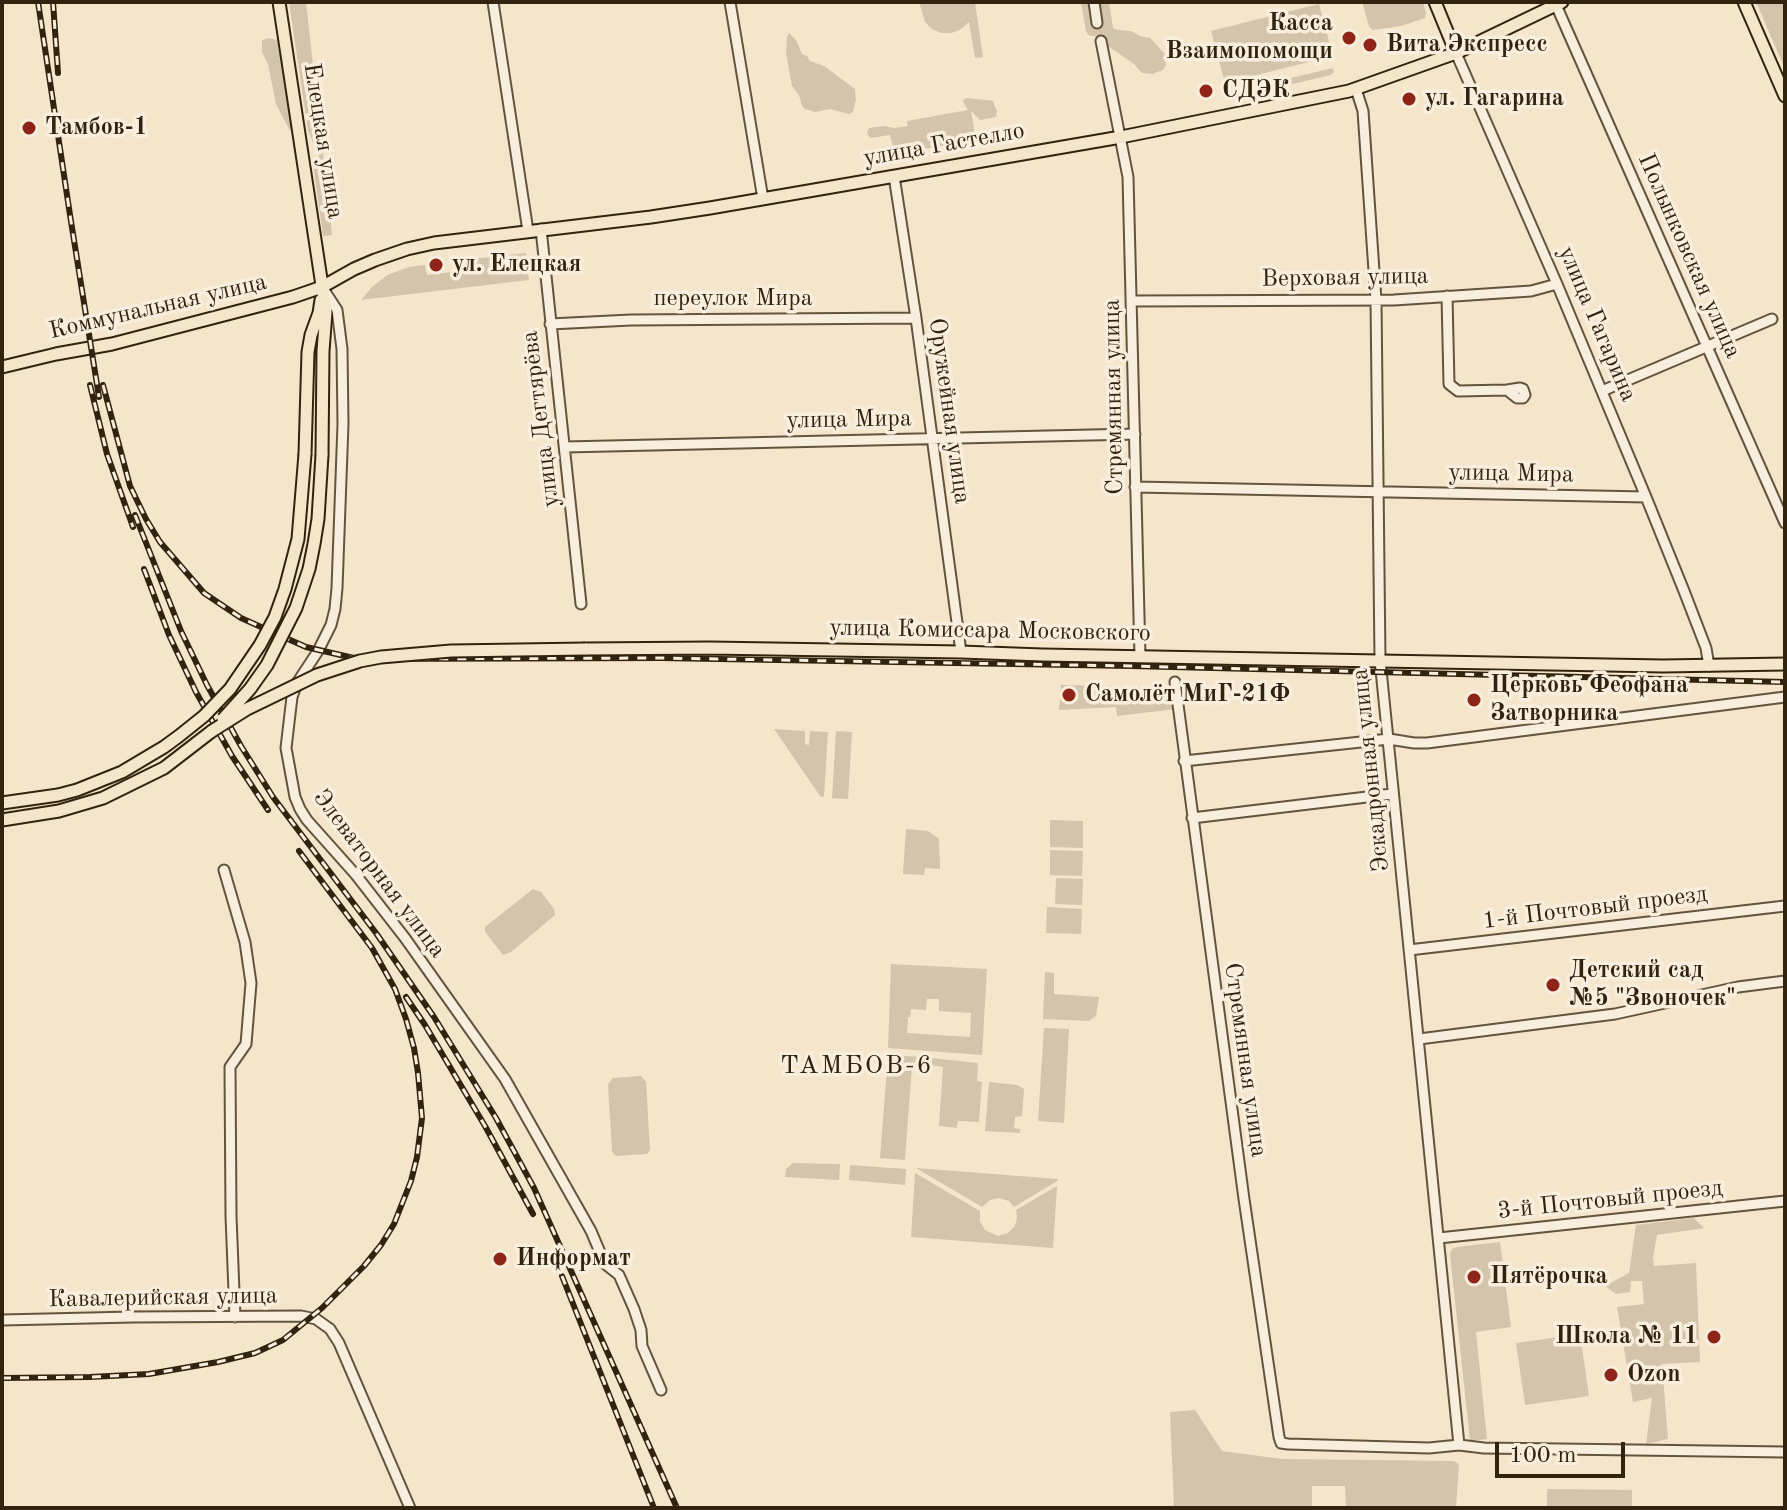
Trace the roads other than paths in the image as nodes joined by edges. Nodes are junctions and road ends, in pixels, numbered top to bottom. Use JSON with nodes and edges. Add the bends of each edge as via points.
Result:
{"nodes":[{"id":1,"x":279,"y":2,"type":"edge"},
{"id":2,"x":493,"y":2,"type":"edge"},
{"id":3,"x":730,"y":2,"type":"edge"},
{"id":4,"x":1094,"y":2,"type":"edge"},
{"id":5,"x":1435,"y":2,"type":"edge"},
{"id":6,"x":1744,"y":2,"type":"edge"},
{"id":7,"x":1559,"y":4,"type":"edge"},
{"id":8,"x":1097,"y":23,"type":"dead end"},
{"id":9,"x":1101,"y":41,"type":"dead end"},
{"id":10,"x":1456,"y":53,"type":"junction"},
{"id":11,"x":1356,"y":89,"type":"junction"},
{"id":12,"x":1785,"y":96,"type":"edge"},
{"id":13,"x":1121,"y":137,"type":"junction"},
{"id":14,"x":894,"y":176,"type":"junction"},
{"id":15,"x":763,"y":199,"type":"junction"},
{"id":16,"x":541,"y":229,"type":"junction"},
{"id":17,"x":528,"y":231,"type":"junction"},
{"id":18,"x":1557,"y":284,"type":"junction"},
{"id":19,"x":322,"y":287,"type":"junction"},
{"id":20,"x":1447,"y":296,"type":"junction"},
{"id":21,"x":1376,"y":300,"type":"junction"},
{"id":22,"x":1132,"y":301,"type":"junction"},
{"id":23,"x":916,"y":318,"type":"junction"},
{"id":24,"x":1772,"y":319,"type":"dead end"},
{"id":25,"x":550,"y":324,"type":"junction"},
{"id":26,"x":1707,"y":347,"type":"junction"},
{"id":27,"x":2,"y":367,"type":"edge"},
{"id":28,"x":1507,"y":390,"type":"dead end"},
{"id":29,"x":1602,"y":391,"type":"junction"},
{"id":30,"x":1135,"y":434,"type":"junction"},
{"id":31,"x":933,"y":438,"type":"junction"},
{"id":32,"x":565,"y":447,"type":"junction"},
{"id":33,"x":1135,"y":487,"type":"junction"},
{"id":34,"x":1377,"y":492,"type":"junction"},
{"id":35,"x":1646,"y":497,"type":"junction"},
{"id":36,"x":1785,"y":523,"type":"edge"},
{"id":37,"x":581,"y":604,"type":"dead end"},
{"id":38,"x":961,"y":652,"type":"junction"},
{"id":39,"x":1140,"y":656,"type":"junction"},
{"id":40,"x":1380,"y":660,"type":"junction"},
{"id":41,"x":1785,"y":664,"type":"edge"},
{"id":42,"x":1709,"y":666,"type":"junction"},
{"id":43,"x":1175,"y":682,"type":"dead end"},
{"id":44,"x":1785,"y":697,"type":"edge"},
{"id":45,"x":212,"y":731,"type":"junction"},
{"id":46,"x":1389,"y":739,"type":"junction"},
{"id":47,"x":1184,"y":761,"type":"junction"},
{"id":48,"x":1392,"y":794,"type":"junction"},
{"id":49,"x":2,"y":803,"type":"edge"},
{"id":50,"x":1192,"y":818,"type":"junction"},
{"id":51,"x":2,"y":820,"type":"edge"},
{"id":52,"x":224,"y":870,"type":"dead end"},
{"id":53,"x":1785,"y":906,"type":"edge"},
{"id":54,"x":1409,"y":950,"type":"junction"},
{"id":55,"x":1785,"y":981,"type":"edge"},
{"id":56,"x":1419,"y":1039,"type":"junction"},
{"id":57,"x":1785,"y":1201,"type":"edge"},
{"id":58,"x":1439,"y":1238,"type":"junction"},
{"id":59,"x":235,"y":1317,"type":"junction"},
{"id":60,"x":2,"y":1320,"type":"edge"},
{"id":61,"x":661,"y":1390,"type":"dead end"},
{"id":62,"x":1459,"y":1445,"type":"junction"},
{"id":63,"x":1785,"y":1452,"type":"edge"},
{"id":64,"x":410,"y":1508,"type":"edge"}],
"edges":[{"from":1,"to":19,"type":"main road","name":"Елецкая улица"},
{"from":2,"to":17,"type":"street"},
{"from":3,"to":15,"type":"street"},
{"from":4,"to":8,"type":"street"},
{"from":5,"to":10,"type":"main road","name":"улица Гагарина"},
{"from":6,"to":12,"type":"main road"},
{"from":7,"to":10,"type":"main road","name":"улица Гастелло"},
{"from":7,"to":26,"type":"street","name":"Полынковская улица"},
{"from":9,"to":13,"type":"street","name":"Стремянная улица"},
{"from":10,"to":11,"type":"main road","name":"улица Гастелло"},
{"from":10,"to":18,"type":"street","name":"улица Гагарина"},
{"from":11,"to":13,"type":"main road","name":"улица Гастелло"},
{"from":11,"to":21,"type":"street","name":"Эскадронная улица","via":[[1363,111]]},
{"from":13,"to":14,"type":"main road","name":"улица Гастелло"},
{"from":13,"to":22,"type":"street","name":"Стремянная улица","via":[[1128,177]]},
{"from":14,"to":15,"type":"main road","name":"улица Гастелло"},
{"from":14,"to":23,"type":"street","name":"Оружейная улица"},
{"from":15,"to":16,"type":"main road","name":"улица Гастелло"},
{"from":16,"to":17,"type":"main road","name":"улица Гастелло"},
{"from":16,"to":25,"type":"street","name":"улица Дегтярёва"},
{"from":17,"to":19,"type":"main road","name":"улица Гастелло","via":[[407,249]]},
{"from":18,"to":20,"type":"street","name":"Верховая улица","via":[[1531,291]]},
{"from":18,"to":29,"type":"street","name":"улица Гагарина"},
{"from":19,"to":27,"type":"main road","name":"Коммунальная улица","via":[[112,344]]},
{"from":19,"to":45,"type":"main road","name":"Елецкая улица","bridge":true,"via":[[322,455],[309,569],[267,665]]},
{"from":19,"to":49,"type":"main road","bridge":true,"via":[[308,352],[298,539],[275,617],[260,645],[230,689],[172,742],[96,783]]},
{"from":19,"to":61,"type":"street","name":"Элеваторная улица","via":[[337,310],[342,349],[337,588],[331,625],[292,697],[286,748],[295,797],[307,820],[405,938],[505,1079],[605,1264],[619,1275]]},
{"from":20,"to":21,"type":"street","name":"Верховая улица"},
{"from":20,"to":28,"type":"street","via":[[1449,384],[1458,391]]},
{"from":21,"to":22,"type":"street","name":"Верховая улица"},
{"from":21,"to":34,"type":"street","name":"Эскадронная улица"},
{"from":22,"to":30,"type":"street","name":"Стремянная улица"},
{"from":23,"to":25,"type":"street","name":"переулок Мира"},
{"from":23,"to":31,"type":"street","name":"Оружейная улица"},
{"from":24,"to":26,"type":"street"},
{"from":25,"to":32,"type":"street","name":"улица Дегтярёва"},
{"from":26,"to":29,"type":"street"},
{"from":26,"to":36,"type":"street","name":"Полынковская улица"},
{"from":29,"to":35,"type":"street","name":"улица Гагарина"},
{"from":30,"to":31,"type":"street","name":"улица Мира"},
{"from":30,"to":33,"type":"street","name":"Стремянная улица"},
{"from":31,"to":32,"type":"street","name":"улица Мира"},
{"from":31,"to":38,"type":"street","name":"Оружейная улица"},
{"from":32,"to":37,"type":"street","name":"улица Дегтярёва"},
{"from":33,"to":34,"type":"street","name":"улица Мира"},
{"from":33,"to":39,"type":"street","name":"Стремянная улица"},
{"from":34,"to":35,"type":"street","name":"улица Мира"},
{"from":34,"to":40,"type":"street","name":"Эскадронная улица"},
{"from":35,"to":42,"type":"street","name":"улица Гагарина"},
{"from":38,"to":39,"type":"main road","name":"улица Комиссара Московского"},
{"from":38,"to":45,"type":"main road","name":"улица Комиссара Московского","bridge":true,"via":[[710,648],[412,653],[317,675]]},
{"from":39,"to":40,"type":"main road","name":"улица Комиссара Московского"},
{"from":40,"to":42,"type":"main road","name":"улица Комиссара Московского"},
{"from":40,"to":46,"type":"street","name":"Эскадронная улица"},
{"from":41,"to":42,"type":"main road","name":"улица Комиссара Московского"},
{"from":43,"to":47,"type":"street","name":"Стремянная улица"},
{"from":44,"to":46,"type":"street","via":[[1427,743]]},
{"from":45,"to":51,"type":"main road","via":[[164,768],[122,790],[59,811]]},
{"from":46,"to":47,"type":"street"},
{"from":46,"to":48,"type":"street","name":"Эскадронная улица"},
{"from":47,"to":50,"type":"street","name":"Стремянная улица"},
{"from":48,"to":50,"type":"street"},
{"from":48,"to":54,"type":"street","name":"Эскадронная улица"},
{"from":50,"to":62,"type":"street","name":"Стремянная улица","via":[[1281,1443]]},
{"from":52,"to":59,"type":"street","via":[[251,983],[246,1044],[230,1067]]},
{"from":53,"to":54,"type":"street","name":"1-й Почтовый проезд"},
{"from":54,"to":56,"type":"street","name":"Эскадронная улица"},
{"from":55,"to":56,"type":"street","via":[[1615,1014]]},
{"from":56,"to":58,"type":"street","name":"Эскадронная улица"},
{"from":57,"to":58,"type":"street","name":"3-й Почтовый проезд"},
{"from":58,"to":62,"type":"street","name":"Эскадронная улица"},
{"from":59,"to":60,"type":"street","name":"Кавалерийская улица"},
{"from":59,"to":64,"type":"street","name":"Кавалерийская улица","via":[[301,1316],[330,1329]]},
{"from":62,"to":63,"type":"street"}]}
